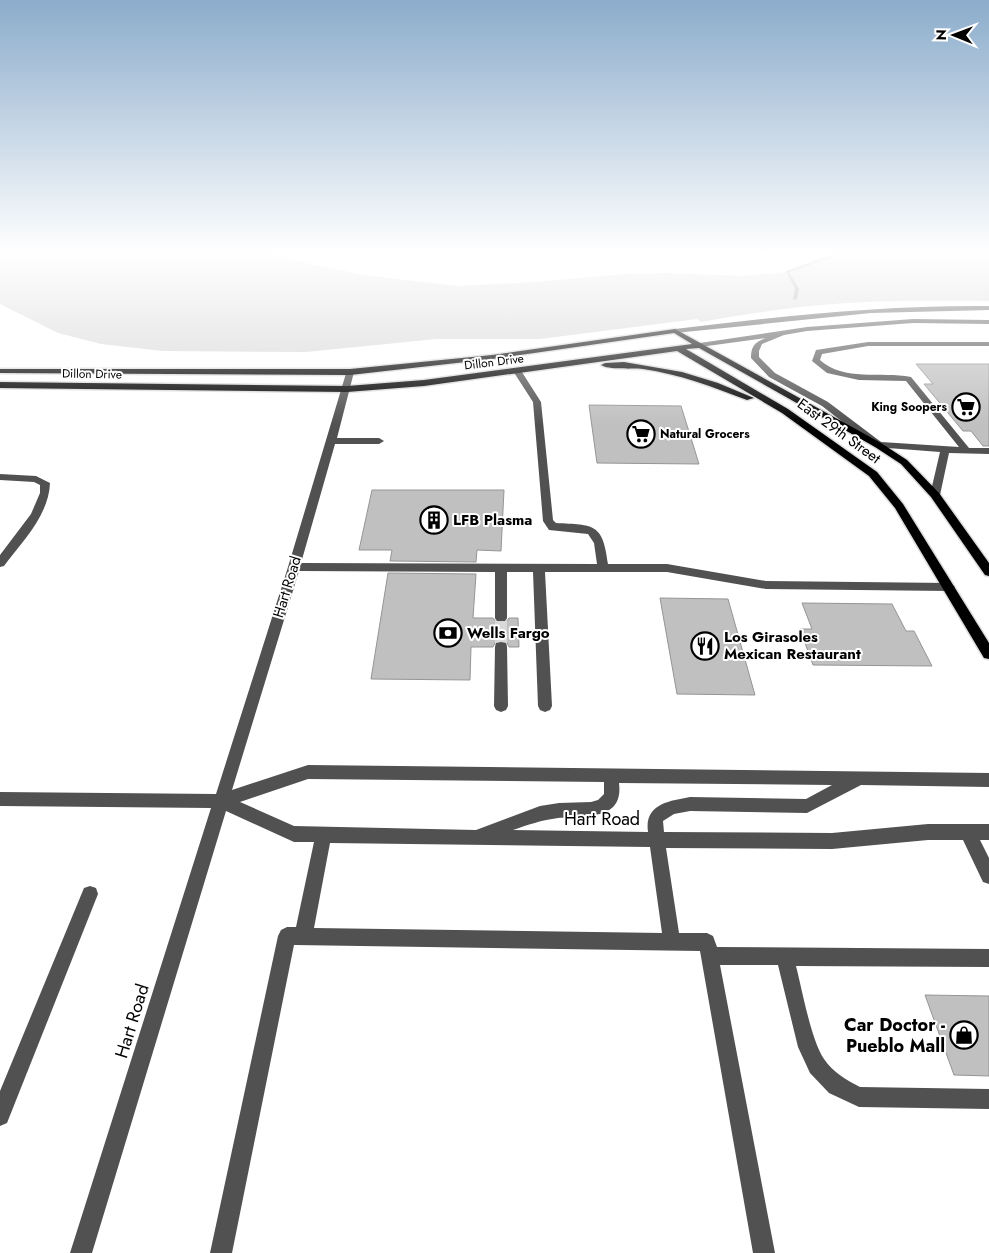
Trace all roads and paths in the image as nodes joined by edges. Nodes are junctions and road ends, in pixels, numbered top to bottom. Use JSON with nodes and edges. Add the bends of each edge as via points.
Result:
{"nodes":[{"id":1,"x":915,"y":309,"type":"edge"},
{"id":2,"x":989,"y":322,"type":"edge"},
{"id":3,"x":676,"y":331,"type":"junction"},
{"id":4,"x":654,"y":334,"type":"junction"},
{"id":5,"x":781,"y":334,"type":"junction"},
{"id":6,"x":989,"y":344,"type":"edge"},
{"id":7,"x":700,"y":345,"type":"junction"},
{"id":8,"x":679,"y":349,"type":"junction"},
{"id":9,"x":528,"y":370,"type":"junction"},
{"id":10,"x":0,"y":371,"type":"edge"},
{"id":11,"x":517,"y":371,"type":"junction"},
{"id":12,"x":350,"y":372,"type":"junction"},
{"id":13,"x":0,"y":385,"type":"edge"},
{"id":14,"x":347,"y":389,"type":"junction"},
{"id":15,"x":785,"y":412,"type":"junction"},
{"id":16,"x":331,"y":441,"type":"junction"},
{"id":17,"x":379,"y":441,"type":"dead end"},
{"id":18,"x":878,"y":445,"type":"junction"},
{"id":19,"x":945,"y":450,"type":"junction"},
{"id":20,"x":967,"y":451,"type":"junction"},
{"id":21,"x":989,"y":451,"type":"edge"},
{"id":22,"x":0,"y":477,"type":"edge"},
{"id":23,"x":934,"y":495,"type":"junction"},
{"id":24,"x":0,"y":563,"type":"edge"},
{"id":25,"x":294,"y":567,"type":"junction"},
{"id":26,"x":501,"y":568,"type":"junction"},
{"id":27,"x":539,"y":568,"type":"junction"},
{"id":28,"x":603,"y":568,"type":"junction"},
{"id":29,"x":989,"y":572,"type":"edge"},
{"id":30,"x":949,"y":587,"type":"junction"},
{"id":31,"x":501,"y":618,"type":"tunnel mouth"},
{"id":32,"x":501,"y":647,"type":"tunnel mouth"},
{"id":33,"x":989,"y":654,"type":"edge"},
{"id":34,"x":501,"y":706,"type":"dead end"},
{"id":35,"x":545,"y":706,"type":"dead end"},
{"id":36,"x":611,"y":776,"type":"junction"},
{"id":37,"x":862,"y":778,"type":"junction"},
{"id":38,"x":989,"y":780,"type":"edge"},
{"id":39,"x":0,"y":799,"type":"edge"},
{"id":40,"x":221,"y":801,"type":"junction"},
{"id":41,"x":968,"y":832,"type":"junction"},
{"id":42,"x":989,"y":832,"type":"edge"},
{"id":43,"x":324,"y":834,"type":"junction"},
{"id":44,"x":475,"y":838,"type":"junction"},
{"id":45,"x":656,"y":839,"type":"junction"},
{"id":46,"x":989,"y":876,"type":"edge"},
{"id":47,"x":90,"y":894,"type":"dead end"},
{"id":48,"x":303,"y":936,"type":"junction"},
{"id":49,"x":672,"y":942,"type":"junction"},
{"id":50,"x":710,"y":956,"type":"junction"},
{"id":51,"x":785,"y":957,"type":"junction"},
{"id":52,"x":989,"y":958,"type":"edge"},
{"id":53,"x":989,"y":1100,"type":"edge"},
{"id":54,"x":0,"y":1116,"type":"edge"},
{"id":55,"x":81,"y":1253,"type":"edge"},
{"id":56,"x":221,"y":1253,"type":"edge"},
{"id":57,"x":764,"y":1253,"type":"edge"}],
"edges":[{"from":1,"to":3,"type":"street","name":"Dillon Drive","via":[[793,316]]},
{"from":2,"to":5,"type":"street","name":"Dillon Drive","via":[[913,320]]},
{"from":3,"to":4,"type":"main road","name":"Dillon Drive"},
{"from":3,"to":7,"type":"main road","name":"East 29th Street"},
{"from":4,"to":8,"type":"main road","name":"East 29th Street"},
{"from":4,"to":12,"type":"main road","name":"Dillon Drive","via":[[492,357]]},
{"from":5,"to":7,"type":"street","name":"Dillon Drive"},
{"from":5,"to":18,"type":"street","via":[[759,343],[754,351],[755,358],[772,375],[825,404]]},
{"from":6,"to":20,"type":"street","via":[[868,344],[820,352],[816,361],[827,371],[859,377],[908,379]]},
{"from":7,"to":8,"type":"main road","name":"Dillon Drive"},
{"from":7,"to":18,"type":"main road","name":"East 29th Street"},
{"from":8,"to":9,"type":"main road","name":"Dillon Drive"},
{"from":8,"to":15,"type":"main road","name":"East 29th Street"},
{"from":9,"to":11,"type":"main road","name":"Dillon Drive"},
{"from":9,"to":15,"type":"main road","via":[[612,365],[657,369],[696,377]]},
{"from":10,"to":12,"type":"main road","name":"Dillon Drive"},
{"from":11,"to":14,"type":"main road","name":"Dillon Drive"},
{"from":11,"to":28,"type":"street","via":[[537,402],[548,521],[553,527],[588,528],[600,541]]},
{"from":12,"to":14,"type":"street","name":"Hart Road"},
{"from":13,"to":14,"type":"main road","name":"Dillon Drive"},
{"from":14,"to":16,"type":"street","name":"Hart Road"},
{"from":15,"to":30,"type":"main road","name":"East 29th Street","via":[[873,474],[899,506]]},
{"from":16,"to":17,"type":"street"},
{"from":16,"to":25,"type":"street","name":"Hart Road"},
{"from":18,"to":19,"type":"street"},
{"from":18,"to":23,"type":"main road","name":"East 29th Street","via":[[904,462]]},
{"from":19,"to":20,"type":"street"},
{"from":19,"to":23,"type":"street"},
{"from":20,"to":21,"type":"street"},
{"from":22,"to":24,"type":"street","via":[[36,479],[45,483],[46,490],[36,514]]},
{"from":23,"to":29,"type":"main road","name":"East 29th Street"},
{"from":25,"to":26,"type":"street"},
{"from":25,"to":40,"type":"street","name":"Hart Road"},
{"from":26,"to":27,"type":"street"},
{"from":26,"to":31,"type":"street"},
{"from":27,"to":28,"type":"street"},
{"from":27,"to":35,"type":"street"},
{"from":28,"to":30,"type":"street","via":[[667,568],[766,585]]},
{"from":30,"to":33,"type":"main road","name":"East 29th Street"},
{"from":32,"to":34,"type":"street"},
{"from":36,"to":37,"type":"street"},
{"from":36,"to":40,"type":"street","via":[[308,772]]},
{"from":36,"to":44,"type":"street","via":[[613,793],[600,807],[532,816]]},
{"from":37,"to":38,"type":"street"},
{"from":37,"to":45,"type":"street","via":[[807,806],[690,804],[674,807],[656,817]]},
{"from":39,"to":40,"type":"street"},
{"from":40,"to":43,"type":"street","name":"Hart Road","via":[[294,834]]},
{"from":40,"to":55,"type":"street","name":"Hart Road"},
{"from":41,"to":42,"type":"street","name":"Hart Road"},
{"from":41,"to":45,"type":"street","name":"Hart Road","via":[[928,832],[832,841]]},
{"from":41,"to":46,"type":"street"},
{"from":43,"to":44,"type":"street","name":"Hart Road"},
{"from":43,"to":48,"type":"street"},
{"from":44,"to":45,"type":"street","name":"Hart Road"},
{"from":45,"to":49,"type":"street"},
{"from":47,"to":54,"type":"street"},
{"from":48,"to":49,"type":"street"},
{"from":48,"to":56,"type":"street","via":[[287,936]]},
{"from":49,"to":50,"type":"street","via":[[706,942]]},
{"from":50,"to":51,"type":"street"},
{"from":50,"to":57,"type":"street"},
{"from":51,"to":52,"type":"street"},
{"from":51,"to":53,"type":"street","via":[[808,1047],[816,1066],[836,1086],[858,1097]]}]}
